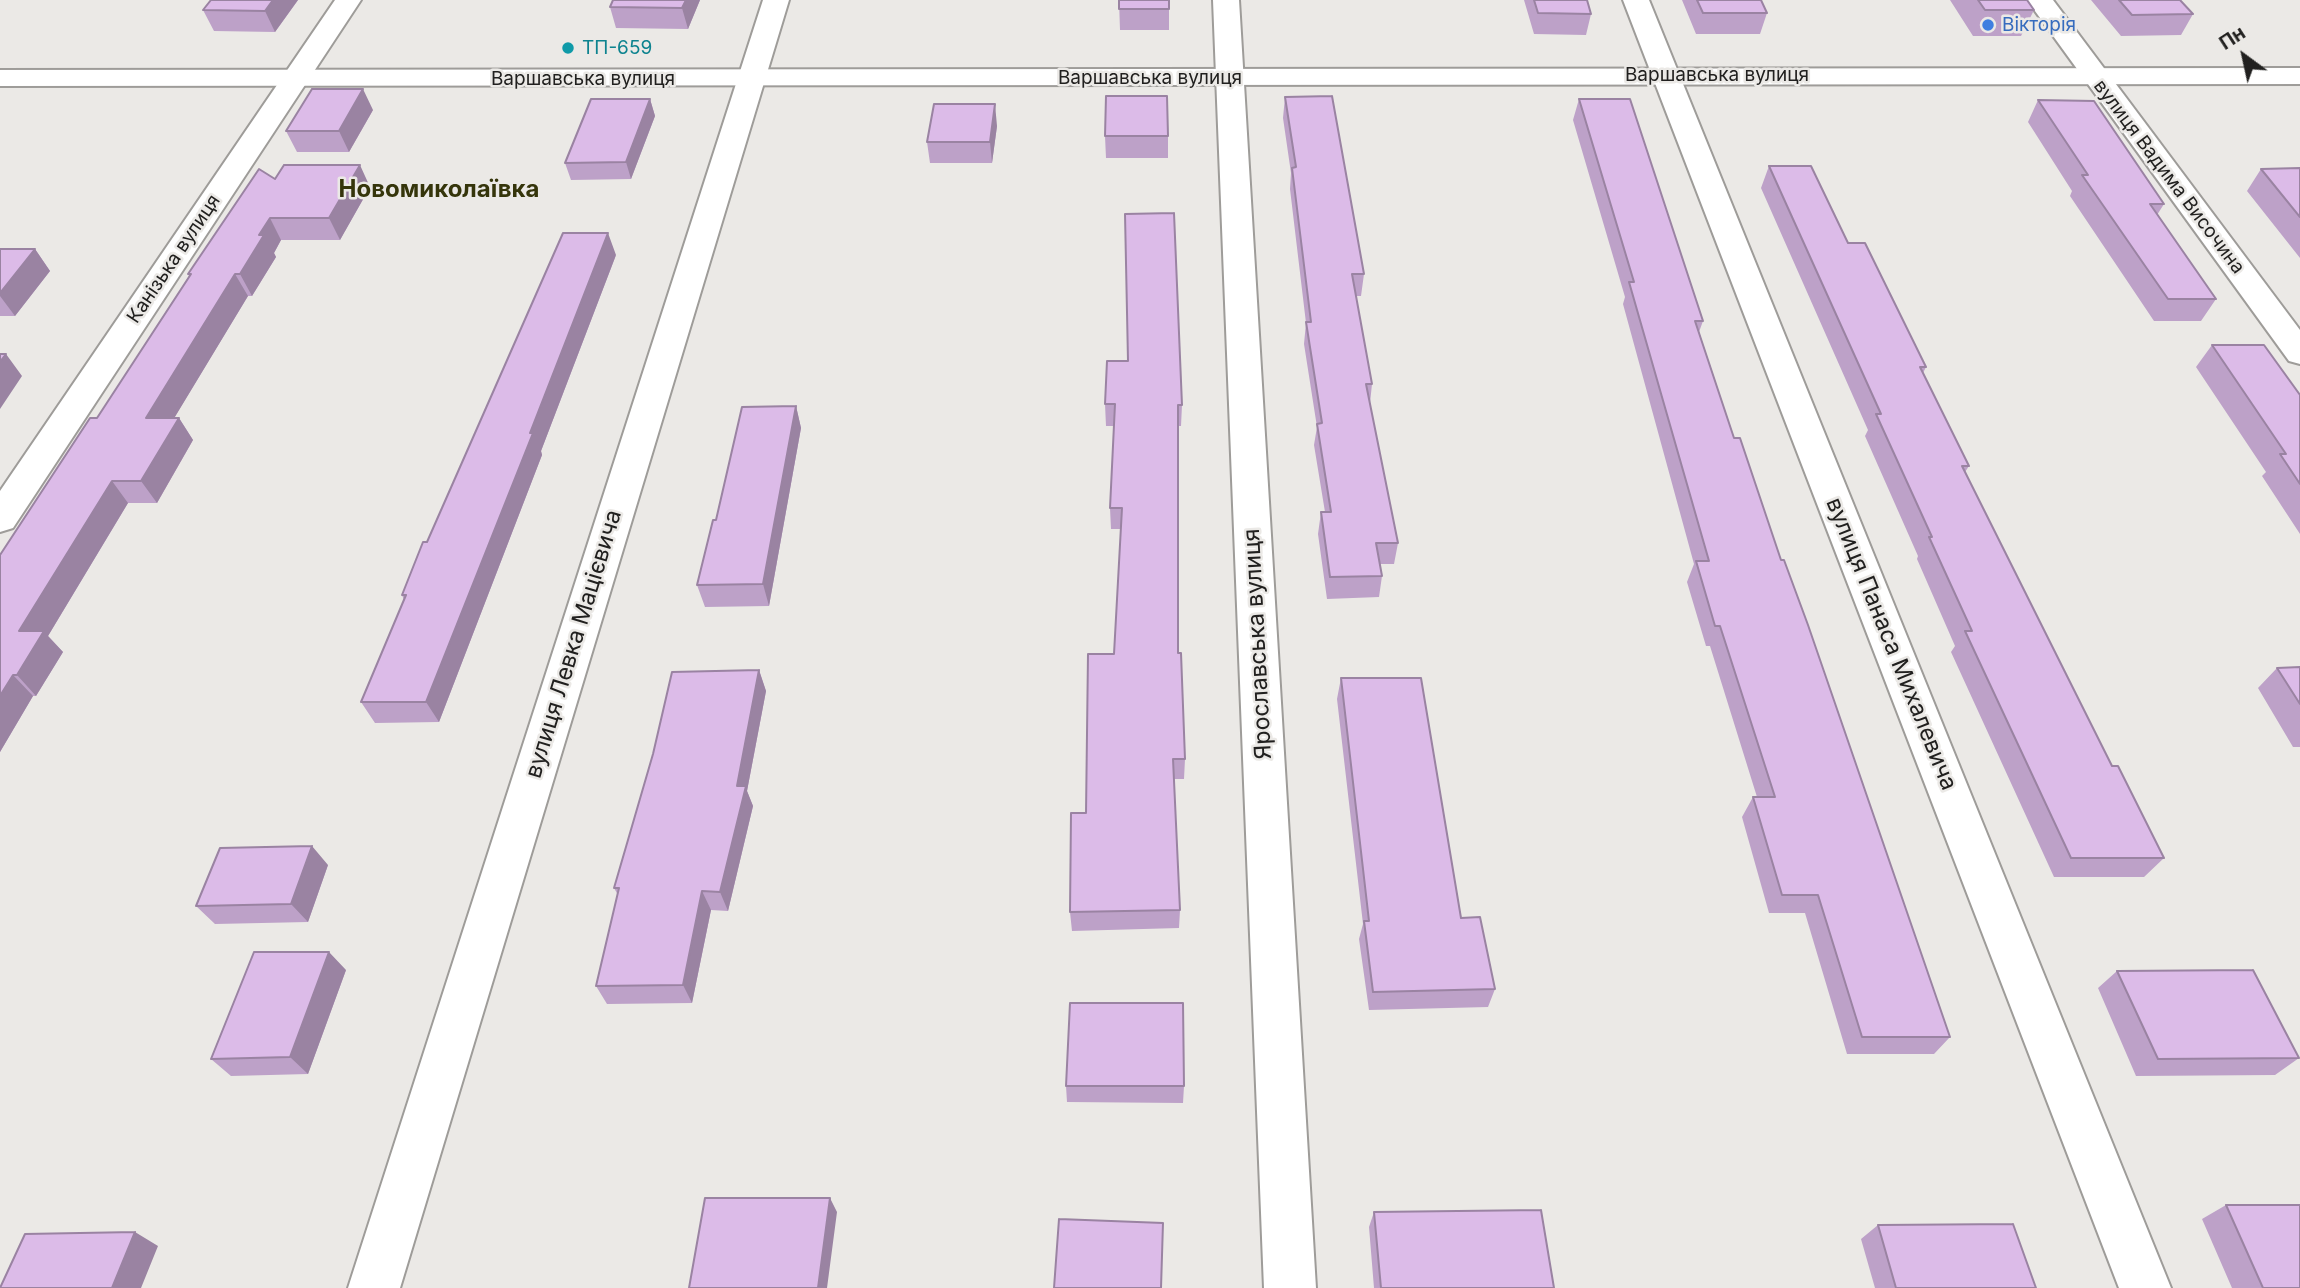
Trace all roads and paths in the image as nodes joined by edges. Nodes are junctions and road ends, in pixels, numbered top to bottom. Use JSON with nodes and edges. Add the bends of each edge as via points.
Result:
{"nodes":[{"id":1,"x":348,"y":0,"type":"edge"},
{"id":2,"x":776,"y":0,"type":"edge"},
{"id":3,"x":1226,"y":0,"type":"edge"},
{"id":4,"x":1636,"y":0,"type":"edge"},
{"id":5,"x":2040,"y":0,"type":"edge"},
{"id":6,"x":1666,"y":75,"type":"junction"},
{"id":7,"x":2094,"y":76,"type":"junction"},
{"id":8,"x":2300,"y":76,"type":"edge"},
{"id":9,"x":1230,"y":77,"type":"junction"},
{"id":10,"x":0,"y":78,"type":"edge"},
{"id":11,"x":296,"y":78,"type":"junction"},
{"id":12,"x":749,"y":79,"type":"junction"},
{"id":13,"x":2300,"y":353,"type":"edge"},
{"id":14,"x":0,"y":519,"type":"edge"},
{"id":15,"x":374,"y":1288,"type":"edge"},
{"id":16,"x":1290,"y":1288,"type":"edge"},
{"id":17,"x":2145,"y":1288,"type":"edge"}],
"edges":[{"from":1,"to":11,"type":"street","name":"Канізька вулиця"},
{"from":2,"to":12,"type":"street","name":"вулиця Левка Мацієвича"},
{"from":3,"to":9,"type":"street","name":"Ярославська вулиця"},
{"from":4,"to":6,"type":"street","name":"вулиця Панаса Михалевича"},
{"from":5,"to":7,"type":"street","name":"вулиця Вадима Височина"},
{"from":6,"to":7,"type":"street","name":"Варшавська вулиця"},
{"from":6,"to":9,"type":"street","name":"Варшавська вулиця"},
{"from":6,"to":17,"type":"street","name":"вулиця Панаса Михалевича"},
{"from":7,"to":8,"type":"street","name":"Варшавська вулиця"},
{"from":7,"to":13,"type":"street","name":"вулиця Вадима Височина"},
{"from":9,"to":12,"type":"street","name":"Варшавська вулиця"},
{"from":9,"to":16,"type":"street","name":"Ярославська вулиця"},
{"from":10,"to":11,"type":"street","name":"Варшавська вулиця"},
{"from":11,"to":12,"type":"street","name":"Варшавська вулиця"},
{"from":11,"to":14,"type":"street","name":"Канізька вулиця"},
{"from":12,"to":15,"type":"street","name":"вулиця Левка Мацієвича"}]}
